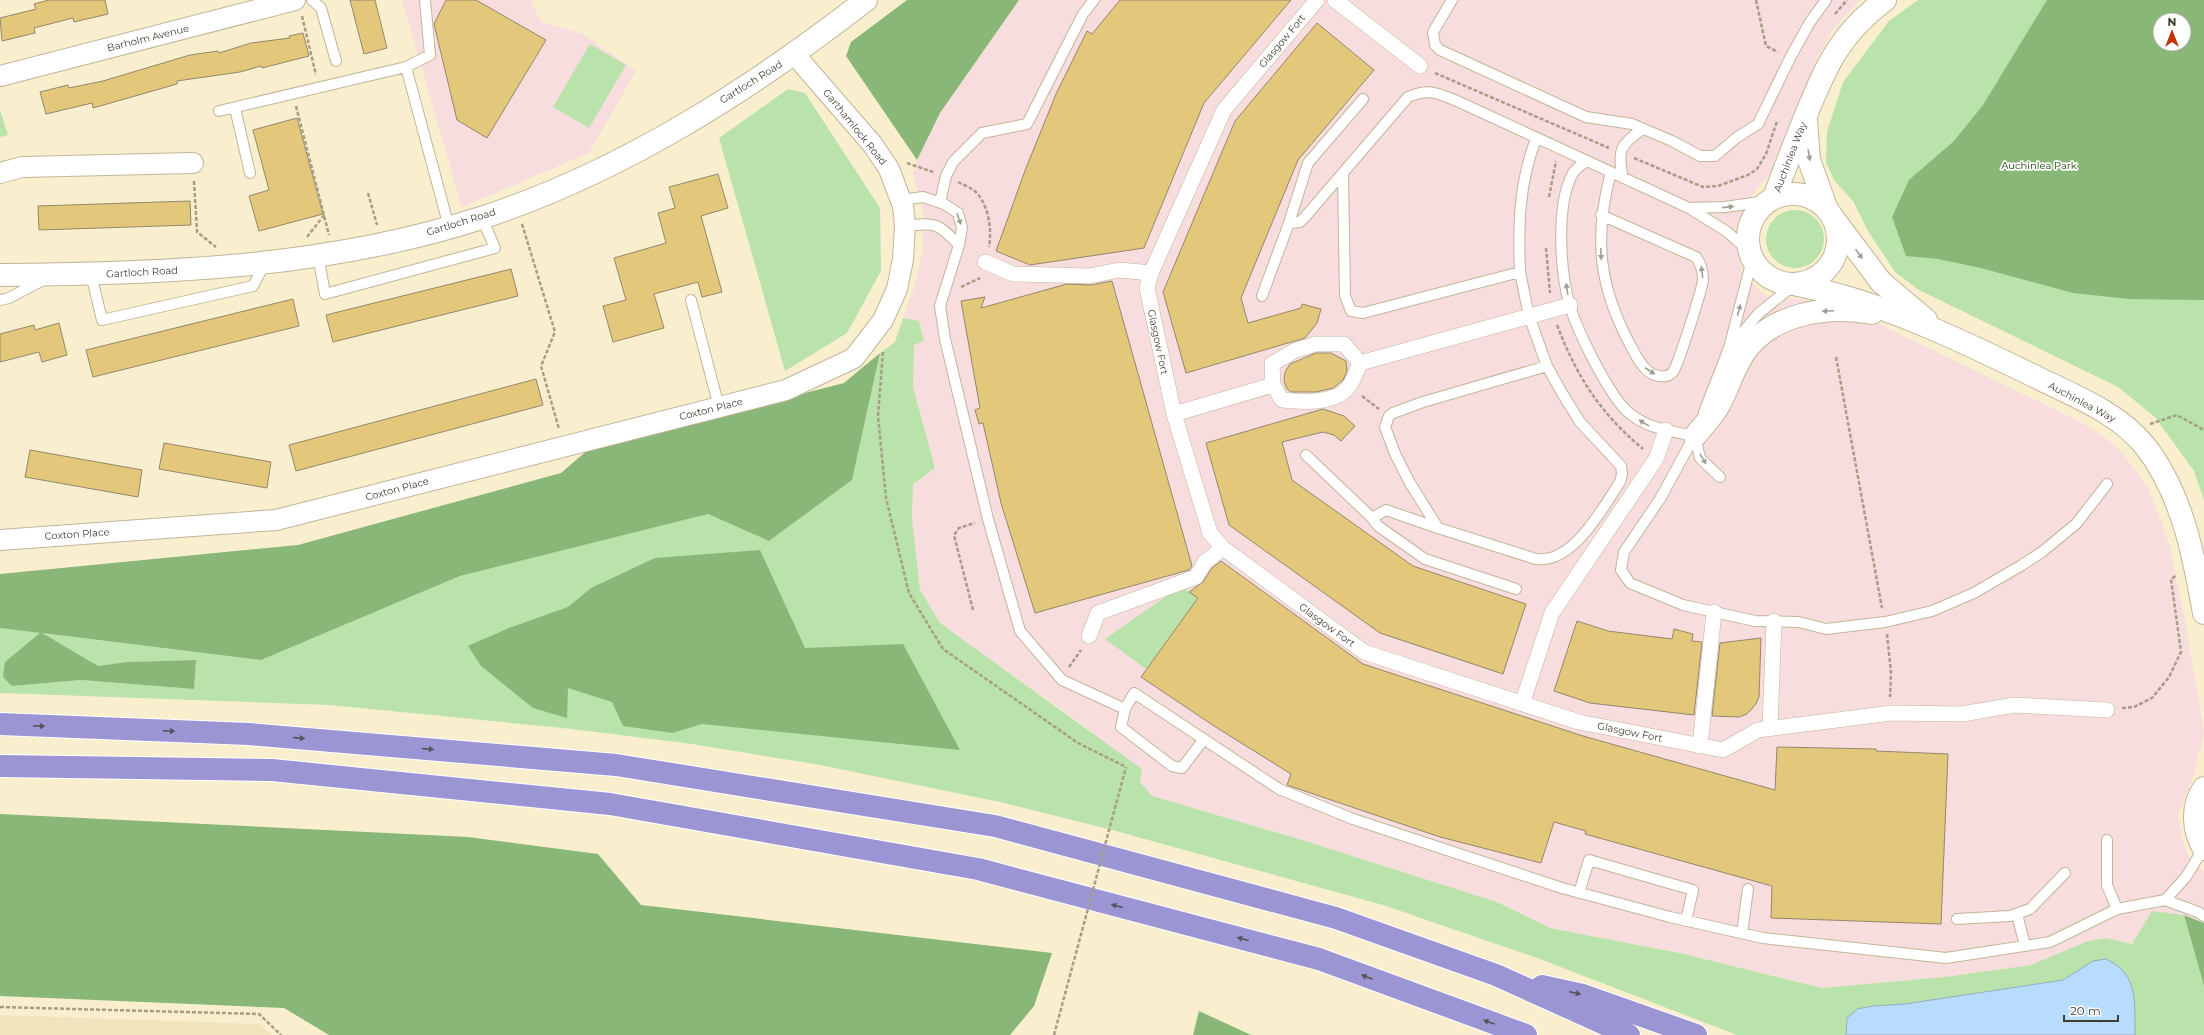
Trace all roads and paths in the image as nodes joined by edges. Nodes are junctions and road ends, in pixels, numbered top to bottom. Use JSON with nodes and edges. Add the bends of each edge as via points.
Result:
{"nodes":[{"id":1,"x":312,"y":0,"type":"edge"},
{"id":2,"x":425,"y":0,"type":"edge"},
{"id":3,"x":866,"y":0,"type":"edge"},
{"id":4,"x":1094,"y":0,"type":"edge"},
{"id":5,"x":1317,"y":0,"type":"edge"},
{"id":6,"x":1335,"y":0,"type":"edge"},
{"id":7,"x":1452,"y":0,"type":"edge"},
{"id":8,"x":1756,"y":0,"type":"edge"},
{"id":9,"x":1826,"y":0,"type":"edge"},
{"id":10,"x":1885,"y":0,"type":"edge"},
{"id":11,"x":298,"y":7,"type":"edge"},
{"id":12,"x":795,"y":55,"type":"junction"},
{"id":13,"x":1790,"y":58,"type":"junction"},
{"id":14,"x":336,"y":61,"type":"dead end"},
{"id":15,"x":1420,"y":66,"type":"dead end"},
{"id":16,"x":406,"y":67,"type":"junction"},
{"id":17,"x":0,"y":76,"type":"edge"},
{"id":18,"x":319,"y":88,"type":"junction"},
{"id":19,"x":293,"y":94,"type":"junction"},
{"id":20,"x":1363,"y":99,"type":"dead end"},
{"id":21,"x":235,"y":108,"type":"junction"},
{"id":22,"x":219,"y":111,"type":"dead end"},
{"id":23,"x":1806,"y":117,"type":"junction"},
{"id":24,"x":1643,"y":129,"type":"junction"},
{"id":25,"x":1536,"y":139,"type":"junction"},
{"id":26,"x":1585,"y":162,"type":"junction"},
{"id":27,"x":193,"y":163,"type":"joint"},
{"id":28,"x":1611,"y":172,"type":"junction"},
{"id":29,"x":0,"y":173,"type":"edge"},
{"id":30,"x":250,"y":173,"type":"dead end"},
{"id":31,"x":1343,"y":175,"type":"junction"},
{"id":32,"x":1623,"y":178,"type":"junction"},
{"id":33,"x":368,"y":193,"type":"dead end"},
{"id":34,"x":900,"y":200,"type":"junction"},
{"id":35,"x":1771,"y":200,"type":"junction"},
{"id":36,"x":940,"y":202,"type":"junction"},
{"id":37,"x":516,"y":204,"type":"junction"},
{"id":38,"x":1689,"y":208,"type":"junction"},
{"id":39,"x":325,"y":214,"type":"junction"},
{"id":40,"x":1601,"y":215,"type":"junction"},
{"id":41,"x":1831,"y":215,"type":"junction"},
{"id":42,"x":482,"y":218,"type":"junction"},
{"id":43,"x":1289,"y":223,"type":"junction"},
{"id":44,"x":905,"y":226,"type":"junction"},
{"id":45,"x":449,"y":227,"type":"junction"},
{"id":46,"x":382,"y":243,"type":"junction"},
{"id":47,"x":959,"y":245,"type":"junction"},
{"id":48,"x":319,"y":255,"type":"junction"},
{"id":49,"x":1751,"y":256,"type":"junction"},
{"id":50,"x":985,"y":262,"type":"dead end"},
{"id":51,"x":265,"y":263,"type":"junction"},
{"id":52,"x":238,"y":265,"type":"junction"},
{"id":53,"x":1520,"y":272,"type":"junction"},
{"id":54,"x":1151,"y":273,"type":"junction"},
{"id":55,"x":91,"y":274,"type":"junction"},
{"id":56,"x":54,"y":275,"type":"junction"},
{"id":57,"x":0,"y":276,"type":"edge"},
{"id":58,"x":1796,"y":285,"type":"junction"},
{"id":59,"x":1262,"y":296,"type":"dead end"},
{"id":60,"x":0,"y":300,"type":"edge"},
{"id":61,"x":691,"y":300,"type":"dead end"},
{"id":62,"x":1570,"y":305,"type":"junction"},
{"id":63,"x":1529,"y":316,"type":"junction"},
{"id":64,"x":883,"y":320,"type":"junction"},
{"id":65,"x":1909,"y":320,"type":"junction"},
{"id":66,"x":1938,"y":330,"type":"junction"},
{"id":67,"x":1729,"y":348,"type":"junction"},
{"id":68,"x":1836,"y":357,"type":"dead end"},
{"id":69,"x":1360,"y":363,"type":"junction"},
{"id":70,"x":1548,"y":366,"type":"junction"},
{"id":71,"x":1272,"y":385,"type":"junction"},
{"id":72,"x":1349,"y":387,"type":"junction"},
{"id":73,"x":786,"y":390,"type":"joint"},
{"id":74,"x":719,"y":407,"type":"junction"},
{"id":75,"x":1174,"y":414,"type":"junction"},
{"id":76,"x":1389,"y":416,"type":"junction"},
{"id":77,"x":1666,"y":430,"type":"junction"},
{"id":78,"x":2131,"y":430,"type":"junction"},
{"id":79,"x":2204,"y":430,"type":"edge"},
{"id":80,"x":1695,"y":436,"type":"junction"},
{"id":81,"x":564,"y":445,"type":"junction"},
{"id":82,"x":1306,"y":455,"type":"dead end"},
{"id":83,"x":1720,"y":477,"type":"dead end"},
{"id":84,"x":2107,"y":484,"type":"dead end"},
{"id":85,"x":1372,"y":518,"type":"junction"},
{"id":86,"x":988,"y":519,"type":"junction"},
{"id":87,"x":1438,"y":528,"type":"junction"},
{"id":88,"x":0,"y":540,"type":"edge"},
{"id":89,"x":1223,"y":548,"type":"junction"},
{"id":90,"x":2196,"y":566,"type":"junction"},
{"id":91,"x":1516,"y":589,"type":"dead end"},
{"id":92,"x":973,"y":610,"type":"dead end"},
{"id":93,"x":1714,"y":612,"type":"junction"},
{"id":94,"x":2204,"y":613,"type":"edge"},
{"id":95,"x":1774,"y":621,"type":"junction"},
{"id":96,"x":1885,"y":622,"type":"junction"},
{"id":97,"x":1089,"y":636,"type":"joint"},
{"id":98,"x":1062,"y":680,"type":"junction"},
{"id":99,"x":1522,"y":704,"type":"junction"},
{"id":100,"x":1125,"y":709,"type":"junction"},
{"id":101,"x":2107,"y":710,"type":"joint"},
{"id":102,"x":1892,"y":713,"type":"junction"},
{"id":103,"x":0,"y":724,"type":"edge"},
{"id":104,"x":1770,"y":728,"type":"junction"},
{"id":105,"x":1204,"y":740,"type":"junction"},
{"id":106,"x":1700,"y":746,"type":"junction"},
{"id":107,"x":0,"y":766,"type":"edge"},
{"id":108,"x":2204,"y":788,"type":"edge"},
{"id":109,"x":2107,"y":840,"type":"dead end"},
{"id":110,"x":2204,"y":849,"type":"edge"},
{"id":111,"x":2065,"y":873,"type":"dead end"},
{"id":112,"x":1748,"y":890,"type":"dead end"},
{"id":113,"x":1579,"y":893,"type":"junction"},
{"id":114,"x":2165,"y":900,"type":"junction"},
{"id":115,"x":2117,"y":909,"type":"junction"},
{"id":116,"x":2017,"y":914,"type":"junction"},
{"id":117,"x":2204,"y":916,"type":"edge"},
{"id":118,"x":1957,"y":919,"type":"dead end"},
{"id":119,"x":1686,"y":921,"type":"junction"},
{"id":120,"x":1742,"y":933,"type":"junction"},
{"id":121,"x":2025,"y":946,"type":"junction"},
{"id":122,"x":1496,"y":975,"type":"junction"},
{"id":123,"x":0,"y":1006,"type":"edge"},
{"id":124,"x":281,"y":1035,"type":"edge"},
{"id":125,"x":1054,"y":1035,"type":"edge"},
{"id":126,"x":1526,"y":1035,"type":"edge"},
{"id":127,"x":1629,"y":1035,"type":"edge"},
{"id":128,"x":1696,"y":1035,"type":"edge"}],
"edges":[{"from":1,"to":14,"type":"lane","via":[[321,8]]},
{"from":2,"to":16,"type":"lane","via":[[430,56]]},
{"from":3,"to":12,"type":"street","name":"Gartloch Road"},
{"from":4,"to":36,"type":"lane","via":[[1083,14],[1027,124],[982,133],[953,162],[946,176]]},
{"from":5,"to":54,"type":"street","name":"Glasgow Fort","via":[[1224,110]]},
{"from":6,"to":15,"type":"street"},
{"from":7,"to":24,"type":"lane","via":[[1433,32],[1438,48],[1586,117],[1617,121]]},
{"from":8,"to":13,"type":"path","via":[[1766,46]]},
{"from":9,"to":13,"type":"lane"},
{"from":10,"to":23,"type":"street","name":"Auchinlea Way","via":[[1857,24],[1830,59]]},
{"from":11,"to":17,"type":"street","name":"Barholm Avenue"},
{"from":11,"to":18,"type":"path"},
{"from":12,"to":34,"type":"street","name":"Garthamlock Road","via":[[873,145],[890,169]]},
{"from":12,"to":37,"type":"street","name":"Gartloch Road","via":[[663,138],[567,185]]},
{"from":13,"to":24,"type":"lane","via":[[1758,124],[1715,156],[1700,156]]},
{"from":16,"to":18,"type":"lane"},
{"from":16,"to":45,"type":"lane"},
{"from":18,"to":19,"type":"lane"},
{"from":19,"to":21,"type":"lane"},
{"from":19,"to":39,"type":"path"},
{"from":20,"to":43,"type":"lane","via":[[1308,163]]},
{"from":21,"to":22,"type":"lane"},
{"from":21,"to":30,"type":"lane"},
{"from":23,"to":35,"type":"street","name":"Auchinlea Way"},
{"from":23,"to":41,"type":"street","name":"Auchinlea Way","one_way":true,"via":[[1809,160]]},
{"from":24,"to":32,"type":"lane","via":[[1621,148]]},
{"from":25,"to":26,"type":"lane"},
{"from":25,"to":31,"type":"lane","via":[[1452,99],[1426,91],[1408,97]]},
{"from":25,"to":53,"type":"lane","via":[[1526,163],[1521,190],[1518,230]]},
{"from":26,"to":28,"type":"lane"},
{"from":62,"to":26,"type":"lane","one_way":true,"via":[[1562,262],[1561,223],[1572,174]]},
{"from":27,"to":29,"type":"street","via":[[22,167]]},
{"from":27,"to":52,"type":"path","via":[[197,232]]},
{"from":28,"to":32,"type":"lane"},
{"from":28,"to":40,"type":"lane"},
{"from":31,"to":43,"type":"lane","via":[[1300,222]]},
{"from":31,"to":53,"type":"lane","via":[[1345,296],[1348,306],[1355,313],[1393,306]]},
{"from":32,"to":38,"type":"lane"},
{"from":33,"to":46,"type":"path"},
{"from":34,"to":36,"type":"lane","via":[[924,197]]},
{"from":34,"to":44,"type":"street","name":"Garthamlock Road"},
{"from":38,"to":35,"type":"lane","one_way":true,"via":[[1725,207]]},
{"from":35,"to":41,"type":"street","via":[[1798,194],[1813,198]]},
{"from":35,"to":49,"type":"street","via":[[1755,215],[1749,227]]},
{"from":36,"to":47,"type":"lane","one_way":true,"via":[[958,213],[962,228]]},
{"from":37,"to":42,"type":"street","name":"Gartloch Road"},
{"from":37,"to":81,"type":"path","via":[[555,332],[541,366]]},
{"from":38,"to":49,"type":"lane","via":[[1726,231]]},
{"from":39,"to":48,"type":"path"},
{"from":39,"to":48,"type":"path","via":[[307,235]]},
{"from":40,"to":40,"type":"lane","one_way":true,"via":[[1602,261],[1616,316],[1639,361],[1648,371],[1659,376],[1669,375],[1676,365],[1702,285],[1702,267],[1696,258]]},
{"from":41,"to":58,"type":"street","via":[[1839,234],[1838,249],[1831,265],[1811,281]]},
{"from":41,"to":66,"type":"street","name":"Auchinlea Way","one_way":true,"via":[[1881,282]]},
{"from":42,"to":45,"type":"street","name":"Gartloch Road"},
{"from":42,"to":48,"type":"lane","via":[[495,248],[325,294]]},
{"from":43,"to":59,"type":"lane"},
{"from":44,"to":47,"type":"lane","via":[[928,223],[942,227]]},
{"from":44,"to":64,"type":"street","name":"Garthamlock Road","via":[[903,259],[897,289]]},
{"from":45,"to":46,"type":"street","name":"Gartloch Road"},
{"from":46,"to":48,"type":"street","name":"Gartloch Road"},
{"from":47,"to":86,"type":"lane","via":[[940,306],[953,376]]},
{"from":48,"to":51,"type":"street","name":"Gartloch Road"},
{"from":49,"to":58,"type":"street","via":[[1760,271],[1770,279],[1782,284]]},
{"from":67,"to":49,"type":"lane","one_way":true},
{"from":50,"to":54,"type":"street","via":[[1013,274],[1089,276],[1119,270]]},
{"from":51,"to":52,"type":"street","name":"Gartloch Road"},
{"from":51,"to":55,"type":"lane","via":[[254,286],[102,320]]},
{"from":52,"to":55,"type":"street","name":"Gartloch Road"},
{"from":53,"to":63,"type":"lane"},
{"from":54,"to":75,"type":"street","name":"Glasgow Fort","via":[[1147,288]]},
{"from":55,"to":56,"type":"street","name":"Gartloch Road"},
{"from":56,"to":57,"type":"street","name":"Gartloch Road"},
{"from":56,"to":60,"type":"lane"},
{"from":58,"to":65,"type":"street","name":"Auchinlea Way","via":[[1846,295]]},
{"from":58,"to":67,"type":"lane","via":[[1759,312]]},
{"from":61,"to":74,"type":"lane"},
{"from":62,"to":63,"type":"street"},
{"from":77,"to":62,"type":"lane","one_way":true,"via":[[1647,425],[1627,411],[1594,360]]},
{"from":63,"to":69,"type":"street"},
{"from":63,"to":70,"type":"lane"},
{"from":64,"to":73,"type":"street","name":"Garthamlock Road","via":[[854,358]]},
{"from":64,"to":125,"type":"path","bridge":true,"via":[[885,332],[879,423],[886,498],[909,593],[943,649],[1078,742],[1126,767]]},
{"from":65,"to":66,"type":"street","name":"Auchinlea Way"},
{"from":65,"to":80,"type":"street","one_way":true,"via":[[1867,312],[1831,311],[1804,314],[1773,327],[1757,338],[1744,354],[1718,407]]},
{"from":66,"to":78,"type":"street","name":"Auchinlea Way","via":[[2089,404]]},
{"from":67,"to":80,"type":"lane"},
{"from":68,"to":96,"type":"path"},
{"from":69,"to":71,"type":"street","via":[[1344,344],[1314,344],[1294,351],[1272,364]]},
{"from":69,"to":72,"type":"street"},
{"from":70,"to":76,"type":"lane","via":[[1423,402]]},
{"from":70,"to":87,"type":"lane","via":[[1580,422],[1621,466],[1620,482],[1576,544],[1559,556],[1545,560]]},
{"from":71,"to":72,"type":"street","via":[[1282,400],[1299,401],[1325,399]]},
{"from":71,"to":75,"type":"street"},
{"from":72,"to":76,"type":"path"},
{"from":73,"to":74,"type":"street","name":"Coxton Place"},
{"from":74,"to":81,"type":"street","name":"Coxton Place"},
{"from":75,"to":89,"type":"street","name":"Glasgow Fort","via":[[1210,533]]},
{"from":76,"to":87,"type":"lane","via":[[1385,427],[1396,456]]},
{"from":77,"to":80,"type":"lane"},
{"from":77,"to":99,"type":"street","via":[[1656,459],[1552,613]]},
{"from":78,"to":79,"type":"path","via":[[2176,415]]},
{"from":78,"to":90,"type":"street","name":"Auchinlea Way","via":[[2158,464],[2181,514]]},
{"from":80,"to":83,"type":"lane","one_way":true,"via":[[1700,458]]},
{"from":80,"to":93,"type":"lane","via":[[1660,499],[1624,552],[1621,570],[1630,584],[1683,605]]},
{"from":81,"to":88,"type":"street","name":"Coxton Place","via":[[276,520]]},
{"from":82,"to":85,"type":"lane"},
{"from":84,"to":96,"type":"lane","via":[[2076,524],[2022,565],[1974,593],[1932,611]]},
{"from":85,"to":87,"type":"lane","via":[[1386,510]]},
{"from":85,"to":91,"type":"lane","via":[[1378,526],[1425,559]]},
{"from":86,"to":92,"type":"path","via":[[959,528],[954,535]]},
{"from":86,"to":98,"type":"lane","via":[[1020,631]]},
{"from":89,"to":97,"type":"street","via":[[1205,562],[1196,577],[1098,613]]},
{"from":89,"to":99,"type":"street","name":"Glasgow Fort","via":[[1364,652]]},
{"from":90,"to":94,"type":"street","name":"Auchinlea Way"},
{"from":90,"to":101,"type":"path","via":[[2171,579],[2181,652],[2169,678],[2152,698],[2134,707]]},
{"from":93,"to":95,"type":"lane","via":[[1755,621]]},
{"from":93,"to":106,"type":"street"},
{"from":95,"to":96,"type":"lane","via":[[1799,622],[1826,628]]},
{"from":95,"to":104,"type":"street"},
{"from":96,"to":102,"type":"path","via":[[1891,672]]},
{"from":97,"to":98,"type":"path"},
{"from":98,"to":100,"type":"lane"},
{"from":99,"to":106,"type":"street","name":"Glasgow Fort","via":[[1579,722]]},
{"from":100,"to":105,"type":"lane","via":[[1134,693]]},
{"from":100,"to":105,"type":"lane","via":[[1120,727],[1172,766],[1182,768]]},
{"from":101,"to":102,"type":"street","via":[[2014,705],[1962,714]]},
{"from":102,"to":104,"type":"street"},
{"from":103,"to":122,"type":"highway","one_way":true,"via":[[249,734],[616,766],[995,826],[1336,918]]},
{"from":104,"to":106,"type":"street","name":"Glasgow Fort","via":[[1758,730],[1723,750]]},
{"from":105,"to":113,"type":"lane","via":[[1279,789],[1340,814]]},
{"from":126,"to":107,"type":"highway","one_way":true,"via":[[1319,959],[978,869],[649,810],[272,770]]},
{"from":108,"to":110,"type":"street","via":[[2196,805],[2194,820],[2197,835]]},
{"from":109,"to":115,"type":"lane","via":[[2108,885]]},
{"from":110,"to":114,"type":"lane","via":[[2186,877]]},
{"from":111,"to":116,"type":"lane","via":[[2030,909]]},
{"from":112,"to":120,"type":"lane"},
{"from":113,"to":119,"type":"lane"},
{"from":113,"to":119,"type":"lane","via":[[1589,860],[1693,890]]},
{"from":114,"to":115,"type":"lane"},
{"from":114,"to":117,"type":"lane"},
{"from":115,"to":121,"type":"lane","via":[[2050,942]]},
{"from":116,"to":118,"type":"lane"},
{"from":116,"to":121,"type":"lane"},
{"from":119,"to":120,"type":"lane"},
{"from":120,"to":121,"type":"lane","via":[[1763,938],[1946,958]]},
{"from":122,"to":127,"type":"highway"},
{"from":122,"to":128,"type":"highway","one_way":true,"via":[[1583,995]]},
{"from":123,"to":124,"type":"path","via":[[259,1014]]}]}
